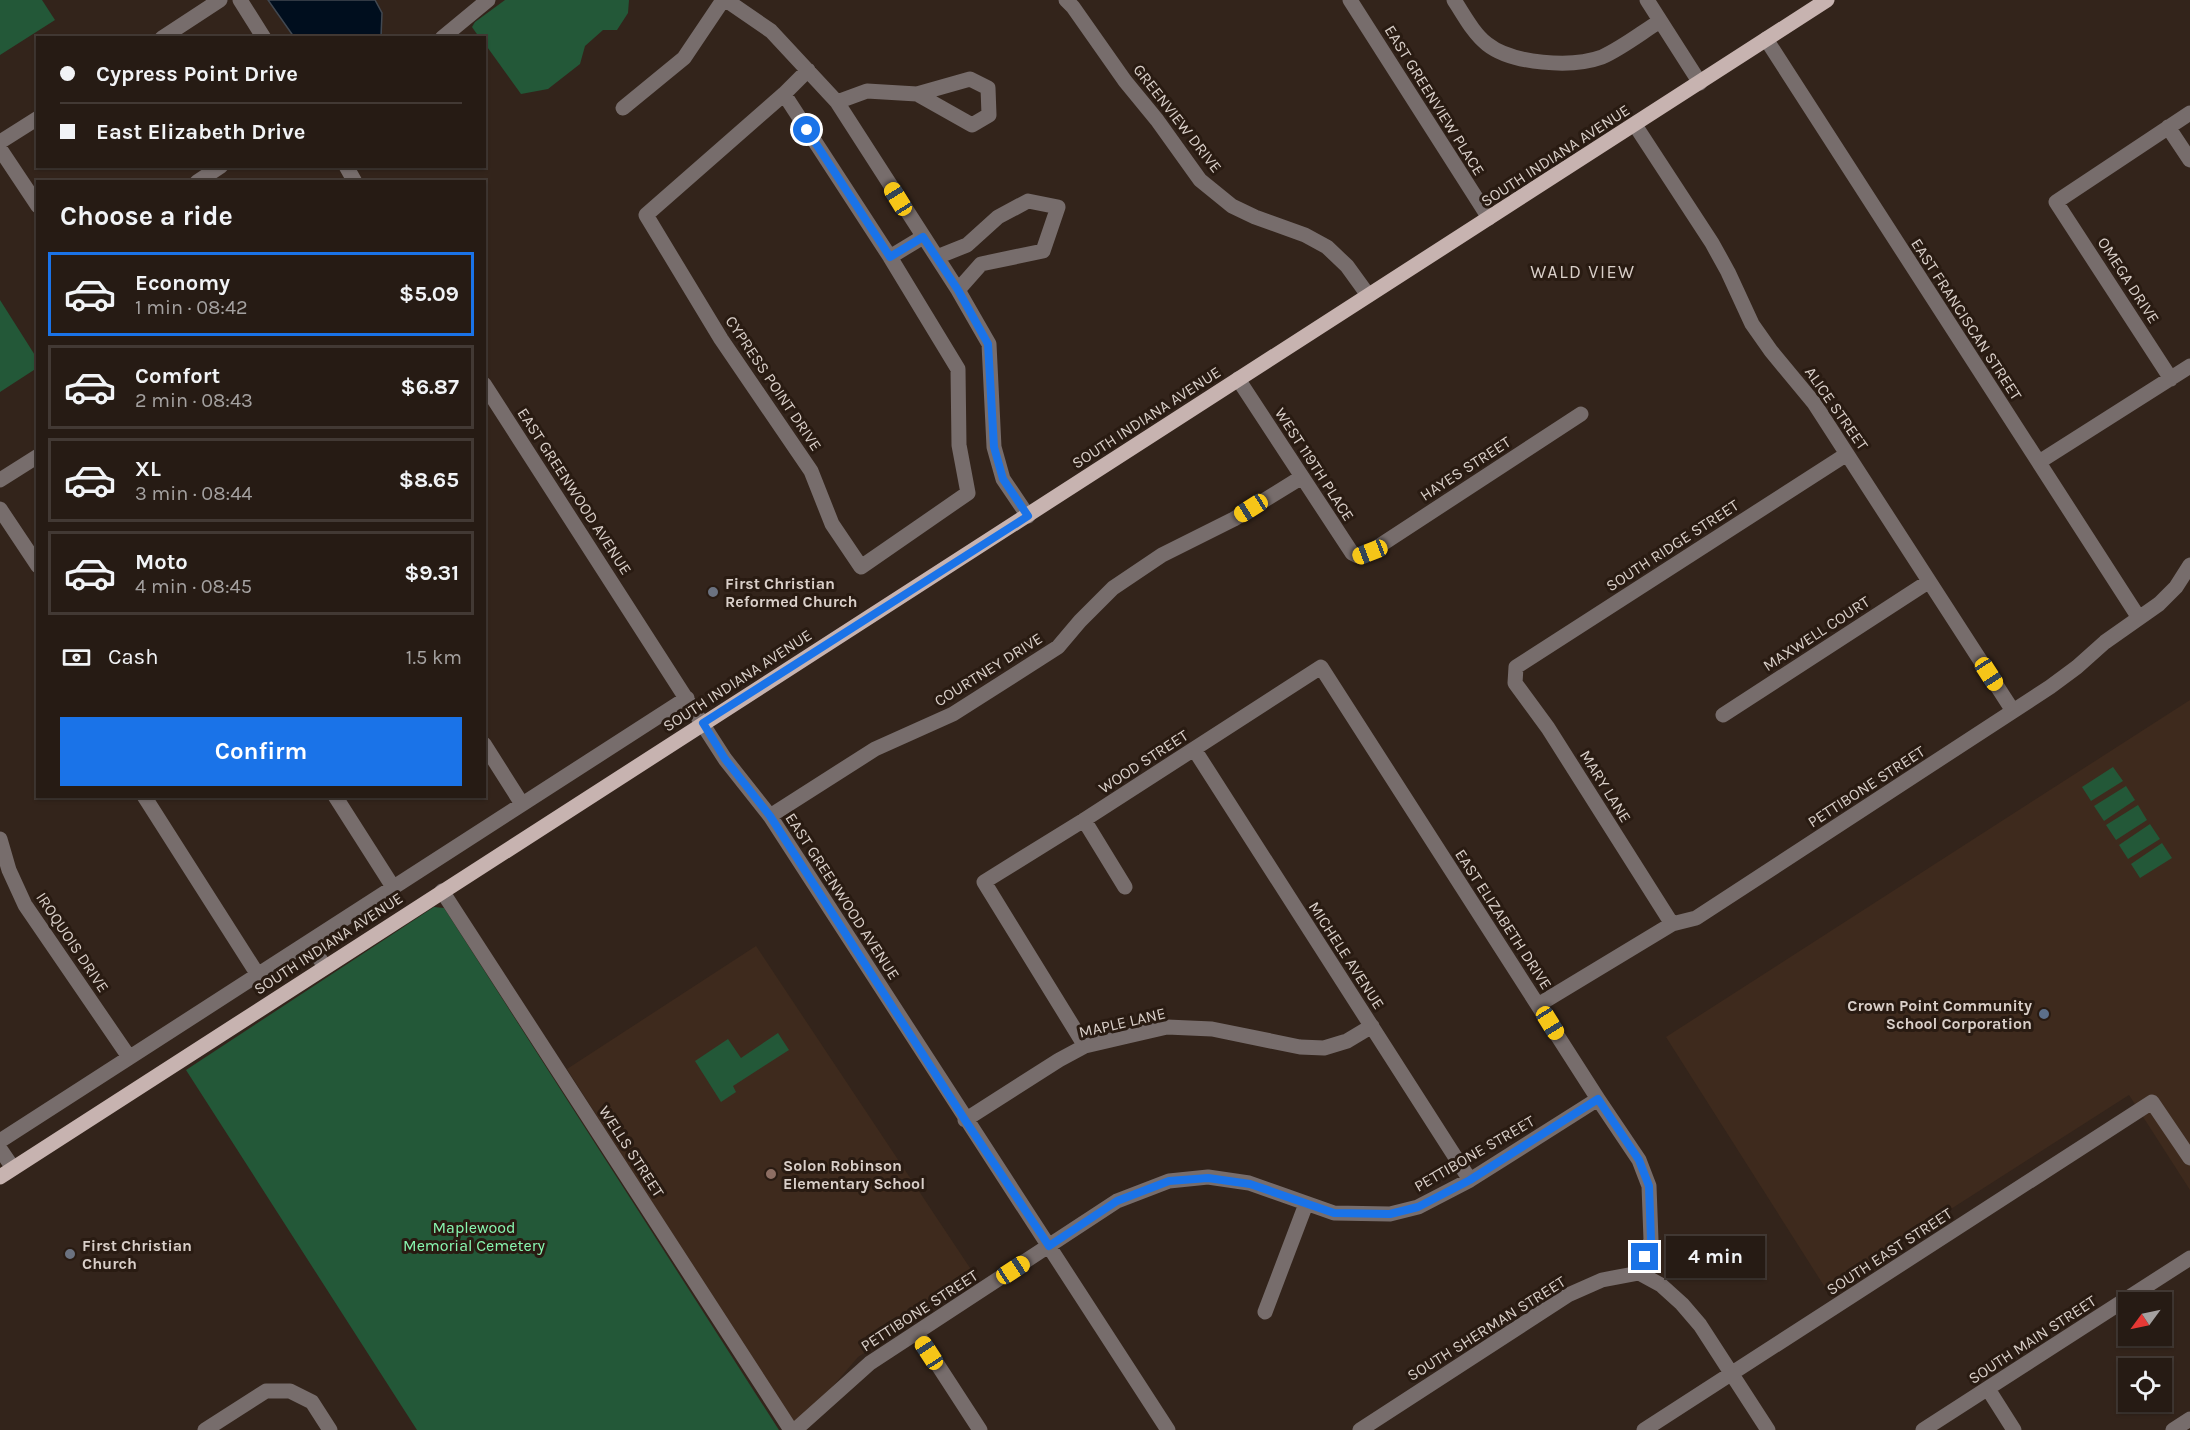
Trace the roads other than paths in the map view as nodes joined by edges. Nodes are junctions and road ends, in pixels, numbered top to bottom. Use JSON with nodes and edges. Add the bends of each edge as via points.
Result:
{"nodes":[{"id":1,"x":220,"y":0,"type":"edge"},
{"id":2,"x":240,"y":0,"type":"edge"},
{"id":3,"x":488,"y":0,"type":"edge"},
{"id":4,"x":725,"y":0,"type":"edge"},
{"id":5,"x":1066,"y":0,"type":"edge"},
{"id":6,"x":1350,"y":0,"type":"edge"},
{"id":7,"x":1454,"y":0,"type":"edge"},
{"id":8,"x":1647,"y":0,"type":"edge"},
{"id":9,"x":1827,"y":0,"type":"edge"},
{"id":10,"x":1660,"y":21,"type":"junction"},
{"id":11,"x":165,"y":36,"type":"edge"},
{"id":12,"x":263,"y":36,"type":"edge"},
{"id":13,"x":444,"y":36,"type":"edge"},
{"id":14,"x":1766,"y":39,"type":"junction"},
{"id":15,"x":808,"y":70,"type":"junction"},
{"id":16,"x":1700,"y":83,"type":"junction"},
{"id":17,"x":784,"y":94,"type":"junction"},
{"id":18,"x":917,"y":94,"type":"dead end"},
{"id":19,"x":837,"y":102,"type":"junction"},
{"id":20,"x":623,"y":108,"type":"dead end"},
{"id":21,"x":2190,"y":113,"type":"edge"},
{"id":22,"x":36,"y":119,"type":"edge"},
{"id":23,"x":1635,"y":125,"type":"junction"},
{"id":24,"x":2168,"y":127,"type":"junction"},
{"id":25,"x":0,"y":142,"type":"edge"},
{"id":26,"x":0,"y":149,"type":"edge"},
{"id":27,"x":2190,"y":160,"type":"edge"},
{"id":28,"x":218,"y":168,"type":"edge"},
{"id":29,"x":200,"y":180,"type":"edge"},
{"id":30,"x":36,"y":203,"type":"edge"},
{"id":31,"x":1489,"y":218,"type":"junction"},
{"id":32,"x":923,"y":237,"type":"junction"},
{"id":33,"x":890,"y":257,"type":"junction"},
{"id":34,"x":937,"y":257,"type":"junction"},
{"id":35,"x":958,"y":290,"type":"junction"},
{"id":36,"x":1368,"y":295,"type":"junction"},
{"id":37,"x":2190,"y":366,"type":"edge"},
{"id":38,"x":1238,"y":379,"type":"junction"},
{"id":39,"x":2171,"y":379,"type":"junction"},
{"id":40,"x":486,"y":387,"type":"edge"},
{"id":41,"x":1581,"y":414,"type":"dead end"},
{"id":42,"x":1847,"y":454,"type":"junction"},
{"id":43,"x":36,"y":457,"type":"edge"},
{"id":44,"x":2039,"y":462,"type":"junction"},
{"id":45,"x":1302,"y":477,"type":"junction"},
{"id":46,"x":0,"y":480,"type":"edge"},
{"id":47,"x":0,"y":509,"type":"edge"},
{"id":48,"x":1028,"y":516,"type":"junction"},
{"id":49,"x":1370,"y":552,"type":"joint"},
{"id":50,"x":36,"y":563,"type":"edge"},
{"id":51,"x":2190,"y":566,"type":"edge"},
{"id":52,"x":1928,"y":582,"type":"junction"},
{"id":53,"x":2139,"y":618,"type":"junction"},
{"id":54,"x":1516,"y":667,"type":"joint"},
{"id":55,"x":1321,"y":668,"type":"joint"},
{"id":56,"x":687,"y":698,"type":"junction"},
{"id":57,"x":2013,"y":711,"type":"junction"},
{"id":58,"x":1723,"y":715,"type":"dead end"},
{"id":59,"x":703,"y":723,"type":"junction"},
{"id":60,"x":486,"y":747,"type":"edge"},
{"id":61,"x":1194,"y":749,"type":"junction"},
{"id":62,"x":145,"y":798,"type":"edge"},
{"id":63,"x":336,"y":798,"type":"edge"},
{"id":64,"x":522,"y":804,"type":"junction"},
{"id":65,"x":770,"y":816,"type":"junction"},
{"id":66,"x":1084,"y":820,"type":"junction"},
{"id":67,"x":0,"y":839,"type":"edge"},
{"id":68,"x":1125,"y":887,"type":"dead end"},
{"id":69,"x":393,"y":888,"type":"junction"},
{"id":70,"x":442,"y":891,"type":"junction"},
{"id":71,"x":1672,"y":924,"type":"junction"},
{"id":72,"x":309,"y":942,"type":"junction"},
{"id":73,"x":325,"y":967,"type":"junction"},
{"id":74,"x":258,"y":975,"type":"junction"},
{"id":75,"x":1538,"y":1005,"type":"junction"},
{"id":76,"x":1372,"y":1026,"type":"junction"},
{"id":77,"x":1085,"y":1046,"type":"junction"},
{"id":78,"x":129,"y":1058,"type":"junction"},
{"id":79,"x":1598,"y":1099,"type":"junction"},
{"id":80,"x":965,"y":1120,"type":"junction"},
{"id":81,"x":0,"y":1140,"type":"edge"},
{"id":82,"x":0,"y":1149,"type":"edge"},
{"id":83,"x":2190,"y":1158,"type":"edge"},
{"id":84,"x":6,"y":1173,"type":"edge"},
{"id":85,"x":1470,"y":1180,"type":"junction"},
{"id":86,"x":1306,"y":1204,"type":"junction"},
{"id":87,"x":1049,"y":1246,"type":"junction"},
{"id":88,"x":2190,"y":1258,"type":"edge"},
{"id":89,"x":1639,"y":1273,"type":"junction"},
{"id":90,"x":1265,"y":1312,"type":"dead end"},
{"id":91,"x":917,"y":1333,"type":"junction"},
{"id":92,"x":1731,"y":1374,"type":"junction"},
{"id":93,"x":1988,"y":1389,"type":"junction"},
{"id":94,"x":2190,"y":1419,"type":"edge"},
{"id":95,"x":205,"y":1430,"type":"edge"},
{"id":96,"x":330,"y":1430,"type":"edge"},
{"id":97,"x":793,"y":1430,"type":"edge"},
{"id":98,"x":980,"y":1430,"type":"edge"},
{"id":99,"x":1167,"y":1430,"type":"edge"},
{"id":100,"x":1360,"y":1430,"type":"edge"},
{"id":101,"x":1644,"y":1430,"type":"edge"},
{"id":102,"x":1768,"y":1430,"type":"edge"},
{"id":103,"x":1923,"y":1430,"type":"edge"},
{"id":104,"x":2014,"y":1430,"type":"edge"},
{"id":105,"x":2173,"y":1430,"type":"edge"}],
"edges":[{"from":1,"to":11,"type":"street"},
{"from":2,"to":12,"type":"street"},
{"from":3,"to":13,"type":"street"},
{"from":4,"to":15,"type":"street","via":[[771,31]]},
{"from":4,"to":20,"type":"street","via":[[684,58]]},
{"from":5,"to":36,"type":"street","name":"GREENVIEW DRIVE","via":[[1200,180],[1232,206],[1327,247]]},
{"from":6,"to":31,"type":"street","name":"EAST GREENVIEW PLACE"},
{"from":7,"to":10,"type":"street","via":[[1485,43],[1507,56],[1533,61],[1596,59]]},
{"from":8,"to":10,"type":"street"},
{"from":9,"to":14,"type":"main road","name":"SOUTH INDIANA AVENUE"},
{"from":10,"to":16,"type":"street"},
{"from":14,"to":16,"type":"main road","name":"SOUTH INDIANA AVENUE"},
{"from":14,"to":44,"type":"street","name":"EAST FRANCISCAN STREET"},
{"from":15,"to":17,"type":"street"},
{"from":15,"to":19,"type":"street"},
{"from":16,"to":23,"type":"main road","name":"SOUTH INDIANA AVENUE"},
{"from":17,"to":33,"type":"street","name":"CYPRESS POINT DRIVE"},
{"from":17,"to":33,"type":"street","name":"CYPRESS POINT DRIVE","via":[[646,214],[721,339],[811,471],[832,524],[861,567],[968,493],[959,445],[958,369]]},
{"from":18,"to":19,"type":"street","via":[[867,91]]},
{"from":19,"to":32,"type":"street"},
{"from":21,"to":24,"type":"street"},
{"from":22,"to":25,"type":"street"},
{"from":23,"to":31,"type":"main road","name":"SOUTH INDIANA AVENUE"},
{"from":23,"to":42,"type":"street","name":"ALICE STREET","via":[[1712,243],[1757,331],[1807,393]]},
{"from":24,"to":27,"type":"street"},
{"from":24,"to":39,"type":"street","name":"OMEGA DRIVE","via":[[2056,202]]},
{"from":26,"to":30,"type":"street"},
{"from":28,"to":29,"type":"street"},
{"from":31,"to":36,"type":"main road","name":"SOUTH INDIANA AVENUE"},
{"from":32,"to":33,"type":"street"},
{"from":32,"to":34,"type":"street"},
{"from":34,"to":35,"type":"street"},
{"from":34,"to":35,"type":"street","via":[[967,245],[998,217],[1028,201],[1058,207],[1043,250],[981,264]]},
{"from":35,"to":48,"type":"street","via":[[988,344],[994,447],[1003,479]]},
{"from":36,"to":38,"type":"main road","name":"SOUTH INDIANA AVENUE"},
{"from":37,"to":39,"type":"street"},
{"from":38,"to":45,"type":"street","name":"WEST 119TH PLACE"},
{"from":38,"to":48,"type":"main road","name":"SOUTH INDIANA AVENUE"},
{"from":39,"to":44,"type":"street"},
{"from":40,"to":56,"type":"street","name":"EAST GREENWOOD AVENUE"},
{"from":41,"to":49,"type":"street","name":"HAYES STREET"},
{"from":42,"to":52,"type":"street","name":"ALICE STREET"},
{"from":42,"to":54,"type":"street","name":"SOUTH RIDGE STREET"},
{"from":43,"to":46,"type":"street"},
{"from":44,"to":53,"type":"street","name":"EAST FRANCISCAN STREET"},
{"from":45,"to":49,"type":"street","name":"WEST 119TH PLACE","via":[[1352,553],[1358,556]]},
{"from":45,"to":65,"type":"street","name":"COURTNEY DRIVE","via":[[1234,519],[1162,555],[1113,588],[1058,647],[953,714],[875,749]]},
{"from":47,"to":50,"type":"street"},
{"from":48,"to":59,"type":"main road","name":"SOUTH INDIANA AVENUE"},
{"from":51,"to":53,"type":"street","name":"PETTIBONE STREET","via":[[2168,596]]},
{"from":52,"to":57,"type":"street","name":"ALICE STREET"},
{"from":52,"to":58,"type":"street","name":"MAXWELL COURT"},
{"from":53,"to":57,"type":"street","name":"PETTIBONE STREET","via":[[2067,676]]},
{"from":54,"to":71,"type":"street","name":"MARY LANE","via":[[1515,683],[1548,728]]},
{"from":55,"to":61,"type":"street","name":"WOOD STREET"},
{"from":55,"to":75,"type":"street","name":"EAST ELIZABETH DRIVE"},
{"from":56,"to":59,"type":"street","name":"EAST GREENWOOD AVENUE"},
{"from":56,"to":64,"type":"street"},
{"from":57,"to":71,"type":"street","name":"PETTIBONE STREET","via":[[1695,918]]},
{"from":59,"to":65,"type":"street","name":"EAST GREENWOOD AVENUE","via":[[725,759]]},
{"from":59,"to":70,"type":"main road","name":"SOUTH INDIANA AVENUE"},
{"from":60,"to":64,"type":"street"},
{"from":61,"to":66,"type":"street","name":"WOOD STREET"},
{"from":61,"to":76,"type":"street","name":"MICHELE AVENUE"},
{"from":62,"to":74,"type":"street"},
{"from":63,"to":69,"type":"street"},
{"from":64,"to":69,"type":"street"},
{"from":65,"to":80,"type":"street","name":"EAST GREENWOOD AVENUE"},
{"from":66,"to":68,"type":"street"},
{"from":66,"to":77,"type":"street","name":"WOOD STREET","via":[[984,882]]},
{"from":67,"to":78,"type":"street","name":"IROQUOIS DRIVE","via":[[25,905]]},
{"from":69,"to":72,"type":"street"},
{"from":70,"to":73,"type":"main road","name":"SOUTH INDIANA AVENUE"},
{"from":70,"to":97,"type":"street","name":"WELLS STREET"},
{"from":71,"to":75,"type":"street","name":"PETTIBONE STREET"},
{"from":72,"to":73,"type":"street"},
{"from":72,"to":74,"type":"street"},
{"from":73,"to":84,"type":"main road","name":"SOUTH INDIANA AVENUE"},
{"from":74,"to":78,"type":"street"},
{"from":75,"to":79,"type":"street","name":"EAST ELIZABETH DRIVE"},
{"from":76,"to":77,"type":"street","name":"MAPLE LANE","via":[[1347,1041],[1324,1048],[1300,1047],[1212,1029],[1167,1027]]},
{"from":76,"to":85,"type":"street","name":"MICHELE AVENUE"},
{"from":77,"to":80,"type":"street","name":"MAPLE LANE"},
{"from":78,"to":81,"type":"street"},
{"from":79,"to":85,"type":"street","name":"PETTIBONE STREET"},
{"from":79,"to":89,"type":"street","name":"EAST ELIZABETH DRIVE","via":[[1639,1160],[1649,1186],[1651,1240]]},
{"from":80,"to":87,"type":"street","name":"EAST GREENWOOD AVENUE"},
{"from":82,"to":84,"type":"street"},
{"from":83,"to":92,"type":"street","name":"SOUTH EAST STREET","via":[[2152,1102]]},
{"from":85,"to":86,"type":"street","name":"PETTIBONE STREET","via":[[1418,1207],[1390,1214],[1334,1213]]},
{"from":86,"to":87,"type":"street","name":"PETTIBONE STREET","via":[[1250,1184],[1208,1178],[1169,1181],[1117,1201]]},
{"from":86,"to":90,"type":"street"},
{"from":87,"to":91,"type":"street","name":"PETTIBONE STREET"},
{"from":87,"to":99,"type":"street","name":"EAST GREENWOOD AVENUE"},
{"from":88,"to":93,"type":"street","name":"SOUTH MAIN STREET"},
{"from":89,"to":92,"type":"street","via":[[1683,1304]]},
{"from":89,"to":100,"type":"street","name":"SOUTH SHERMAN STREET","via":[[1602,1280],[1568,1295]]},
{"from":91,"to":97,"type":"street","name":"PETTIBONE STREET","via":[[870,1363]]},
{"from":91,"to":98,"type":"street"},
{"from":92,"to":101,"type":"street","name":"SOUTH EAST STREET"},
{"from":92,"to":102,"type":"street"},
{"from":93,"to":103,"type":"street","name":"SOUTH MAIN STREET"},
{"from":93,"to":104,"type":"street"},
{"from":94,"to":105,"type":"street"},
{"from":95,"to":96,"type":"street","via":[[266,1391],[290,1391],[312,1402]]}]}
